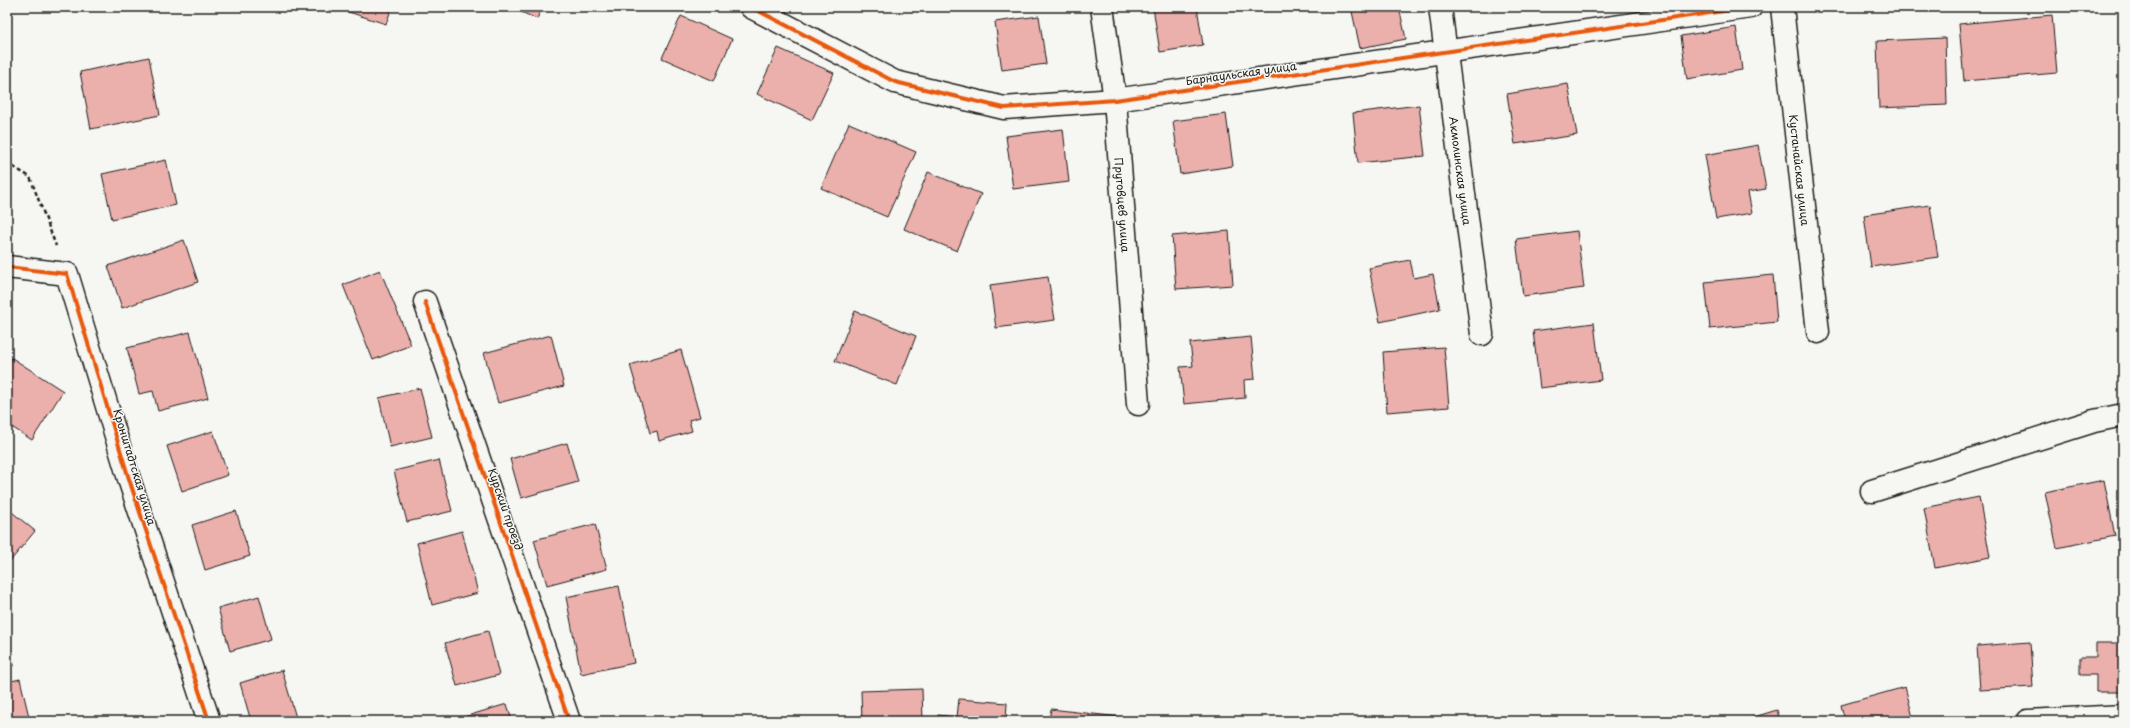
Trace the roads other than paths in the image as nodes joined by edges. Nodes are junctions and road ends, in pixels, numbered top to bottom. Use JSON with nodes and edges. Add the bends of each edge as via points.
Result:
{"nodes":[{"id":1,"x":751,"y":7,"type":"edge"},
{"id":2,"x":1102,"y":7,"type":"edge"},
{"id":3,"x":1440,"y":7,"type":"edge"},
{"id":4,"x":1751,"y":7,"type":"edge"},
{"id":5,"x":1782,"y":7,"type":"edge"},
{"id":6,"x":1446,"y":52,"type":"junction"},
{"id":7,"x":1116,"y":100,"type":"junction"},
{"id":8,"x":7,"y":266,"type":"edge"},
{"id":9,"x":425,"y":302,"type":"dead end"},
{"id":10,"x":1818,"y":332,"type":"dead end"},
{"id":11,"x":1482,"y":334,"type":"dead end"},
{"id":12,"x":1138,"y":404,"type":"dead end"},
{"id":13,"x":2123,"y":415,"type":"edge"},
{"id":14,"x":1872,"y":490,"type":"dead end"},
{"id":15,"x":2123,"y":716,"type":"edge"},
{"id":16,"x":209,"y":721,"type":"edge"},
{"id":17,"x":570,"y":721,"type":"edge"},
{"id":18,"x":2028,"y":721,"type":"edge"}],
"edges":[{"from":1,"to":7,"type":"street","name":"Барнаульская улица","via":[[895,82],[1004,108]]},
{"from":2,"to":7,"type":"street","name":"Прутовцев улица"},
{"from":3,"to":6,"type":"street","name":"Акмолинская улица"},
{"from":4,"to":6,"type":"street","name":"Барнаульская улица"},
{"from":5,"to":10,"type":"street","name":"Кустанайская улица"},
{"from":6,"to":7,"type":"street","name":"Барнаульская улица"},
{"from":6,"to":11,"type":"street","name":"Акмолинская улица"},
{"from":7,"to":12,"type":"street","name":"Прутовцев улица"},
{"from":8,"to":16,"type":"street","name":"Кронштадтская улица","via":[[67,274],[132,487]]},
{"from":9,"to":17,"type":"street","name":"Курский проезд"},
{"from":13,"to":14,"type":"street","via":[[2094,421]]},
{"from":15,"to":18,"type":"street"}]}
